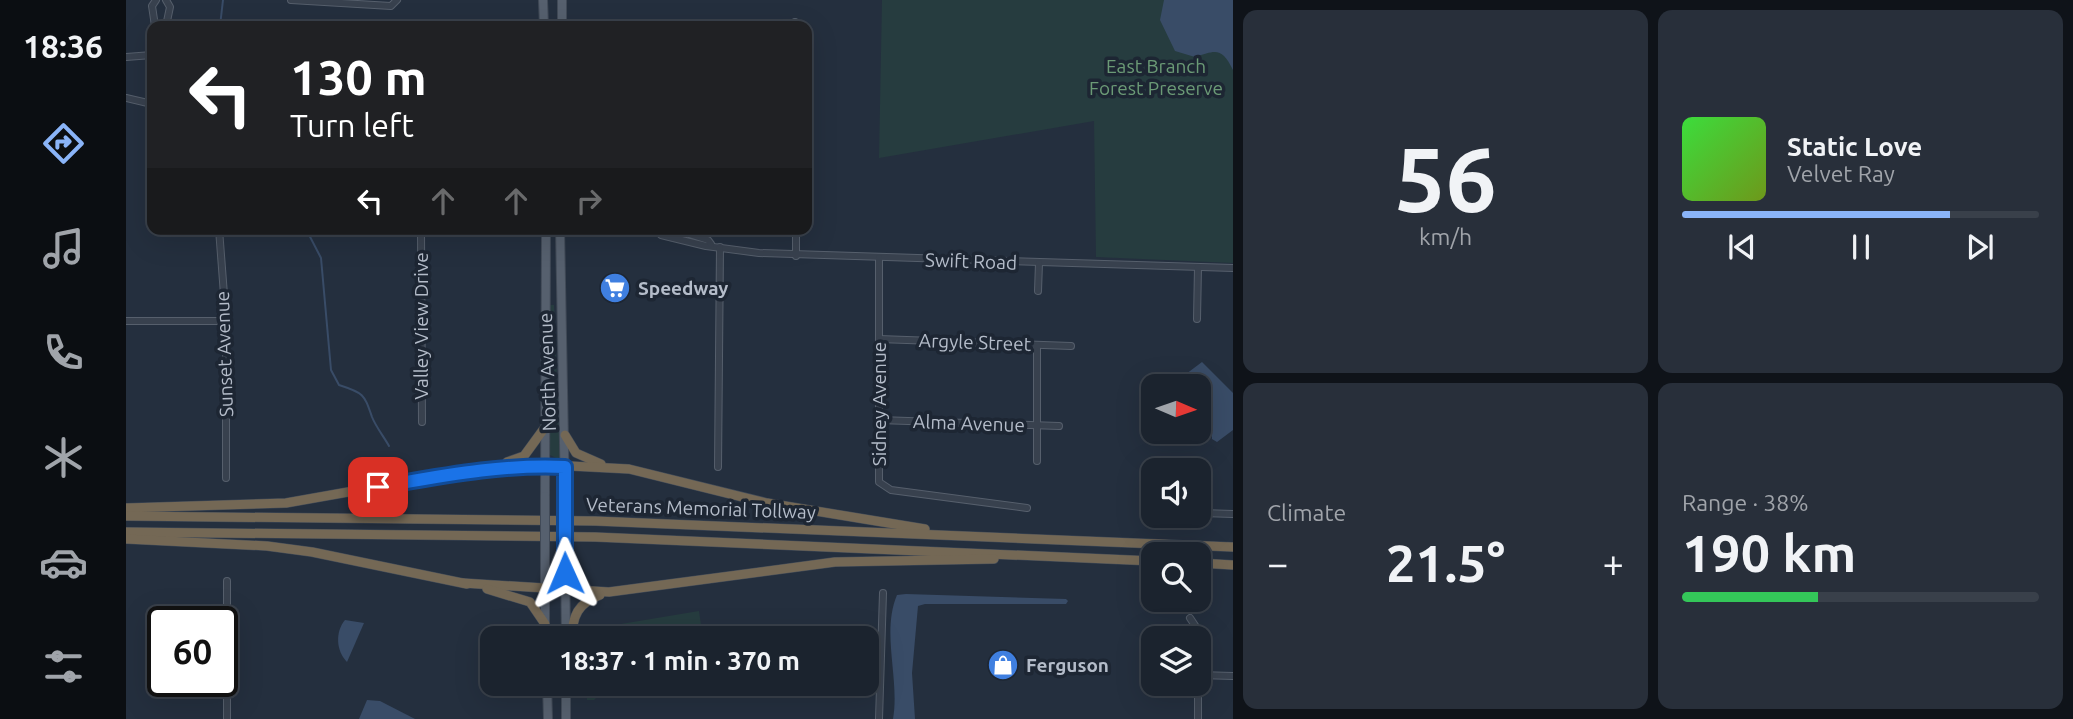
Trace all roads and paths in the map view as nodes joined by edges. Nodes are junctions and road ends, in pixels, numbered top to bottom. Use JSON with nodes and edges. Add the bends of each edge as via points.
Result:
{"nodes":[{"id":1,"x":156,"y":0,"type":"edge"},
{"id":2,"x":166,"y":0,"type":"edge"},
{"id":3,"x":291,"y":0,"type":"edge"},
{"id":4,"x":397,"y":0,"type":"edge"},
{"id":5,"x":543,"y":0,"type":"edge"},
{"id":6,"x":562,"y":0,"type":"edge"},
{"id":7,"x":154,"y":21,"type":"edge"},
{"id":8,"x":167,"y":21,"type":"edge"},
{"id":9,"x":544,"y":21,"type":"edge"},
{"id":10,"x":562,"y":21,"type":"edge"},
{"id":11,"x":147,"y":55,"type":"edge"},
{"id":12,"x":126,"y":57,"type":"edge"},
{"id":13,"x":126,"y":98,"type":"edge"},
{"id":14,"x":147,"y":103,"type":"edge"},
{"id":15,"x":219,"y":235,"type":"edge"},
{"id":16,"x":421,"y":235,"type":"edge"},
{"id":17,"x":545,"y":235,"type":"edge"},
{"id":18,"x":560,"y":235,"type":"edge"},
{"id":19,"x":565,"y":235,"type":"edge"},
{"id":20,"x":660,"y":235,"type":"edge"},
{"id":21,"x":692,"y":235,"type":"edge"},
{"id":22,"x":796,"y":235,"type":"edge"},
{"id":23,"x":711,"y":244,"type":"junction"},
{"id":24,"x":720,"y":247,"type":"junction"},
{"id":25,"x":796,"y":256,"type":"junction"},
{"id":26,"x":560,"y":257,"type":"junction"},
{"id":27,"x":879,"y":258,"type":"junction"},
{"id":28,"x":1039,"y":263,"type":"junction"},
{"id":29,"x":1198,"y":267,"type":"junction"},
{"id":30,"x":1233,"y":268,"type":"edge"},
{"id":31,"x":1038,"y":291,"type":"dead end"},
{"id":32,"x":1197,"y":319,"type":"dead end"},
{"id":33,"x":126,"y":321,"type":"edge"},
{"id":34,"x":226,"y":321,"type":"junction"},
{"id":35,"x":879,"y":339,"type":"junction"},
{"id":36,"x":1037,"y":345,"type":"junction"},
{"id":37,"x":1071,"y":346,"type":"dead end"},
{"id":38,"x":879,"y":420,"type":"junction"},
{"id":39,"x":422,"y":422,"type":"dead end"},
{"id":40,"x":1038,"y":426,"type":"junction"},
{"id":41,"x":1059,"y":426,"type":"dead end"},
{"id":42,"x":544,"y":430,"type":"junction"},
{"id":43,"x":565,"y":435,"type":"junction"},
{"id":44,"x":1037,"y":461,"type":"dead end"},
{"id":45,"x":544,"y":466,"type":"junction"},
{"id":46,"x":489,"y":467,"type":"junction"},
{"id":47,"x":565,"y":467,"type":"junction"},
{"id":48,"x":613,"y":467,"type":"junction"},
{"id":49,"x":718,"y":467,"type":"dead end"},
{"id":50,"x":226,"y":478,"type":"dead end"},
{"id":51,"x":126,"y":508,"type":"edge"},
{"id":52,"x":1027,"y":508,"type":"dead end"},
{"id":53,"x":1211,"y":513,"type":"edge"},
{"id":54,"x":1233,"y":514,"type":"edge"},
{"id":55,"x":126,"y":516,"type":"edge"},
{"id":56,"x":126,"y":532,"type":"edge"},
{"id":57,"x":975,"y":537,"type":"junction"},
{"id":58,"x":126,"y":539,"type":"edge"},
{"id":59,"x":1233,"y":547,"type":"edge"},
{"id":60,"x":1071,"y":557,"type":"junction"},
{"id":61,"x":1141,"y":560,"type":"edge"},
{"id":62,"x":1211,"y":564,"type":"edge"},
{"id":63,"x":1233,"y":565,"type":"edge"},
{"id":64,"x":227,"y":581,"type":"dead end"},
{"id":65,"x":464,"y":583,"type":"junction"},
{"id":66,"x":545,"y":586,"type":"junction"},
{"id":67,"x":566,"y":592,"type":"junction"},
{"id":68,"x":609,"y":592,"type":"junction"},
{"id":69,"x":883,"y":593,"type":"dead end"},
{"id":70,"x":1190,"y":618,"type":"dead end"},
{"id":71,"x":545,"y":624,"type":"joint"},
{"id":72,"x":566,"y":626,"type":"edge"},
{"id":73,"x":572,"y":626,"type":"edge"},
{"id":74,"x":1195,"y":626,"type":"edge"},
{"id":75,"x":1211,"y":675,"type":"edge"},
{"id":76,"x":1233,"y":676,"type":"edge"},
{"id":77,"x":547,"y":696,"type":"edge"},
{"id":78,"x":566,"y":696,"type":"edge"},
{"id":79,"x":1198,"y":696,"type":"edge"},
{"id":80,"x":227,"y":719,"type":"edge"},
{"id":81,"x":548,"y":719,"type":"edge"},
{"id":82,"x":566,"y":719,"type":"edge"},
{"id":83,"x":879,"y":719,"type":"edge"},
{"id":84,"x":1198,"y":719,"type":"edge"}],
"edges":[{"from":1,"to":7,"type":"street"},
{"from":2,"to":8,"type":"street","via":[[170,7]]},
{"from":3,"to":4,"type":"street","via":[[380,6],[391,6]]},
{"from":5,"to":9,"type":"main road"},
{"from":6,"to":10,"type":"main road"},
{"from":11,"to":12,"type":"street"},
{"from":13,"to":14,"type":"street"},
{"from":15,"to":34,"type":"street","name":"Sunset Avenue"},
{"from":16,"to":39,"type":"street","name":"Valley View Drive"},
{"from":17,"to":42,"type":"main road","name":"North Avenue"},
{"from":18,"to":26,"type":"main road","name":"North Avenue"},
{"from":19,"to":26,"type":"main road"},
{"from":20,"to":23,"type":"street","name":"Swift Road"},
{"from":21,"to":23,"type":"street","name":"Swift Road"},
{"from":22,"to":25,"type":"street"},
{"from":23,"to":24,"type":"street","name":"Swift Road"},
{"from":24,"to":25,"type":"street","name":"Swift Road"},
{"from":24,"to":49,"type":"street"},
{"from":25,"to":27,"type":"street","name":"Swift Road"},
{"from":26,"to":43,"type":"main road","name":"North Avenue"},
{"from":27,"to":28,"type":"street","name":"Swift Road"},
{"from":27,"to":35,"type":"street","name":"Sidney Avenue"},
{"from":28,"to":29,"type":"street","name":"Swift Road"},
{"from":28,"to":31,"type":"street"},
{"from":29,"to":30,"type":"street","name":"Swift Road"},
{"from":29,"to":32,"type":"street"},
{"from":33,"to":34,"type":"street"},
{"from":34,"to":50,"type":"street","name":"Sunset Avenue"},
{"from":35,"to":36,"type":"street","name":"Argyle Street"},
{"from":35,"to":38,"type":"street","name":"Sidney Avenue"},
{"from":36,"to":37,"type":"street","name":"Argyle Street"},
{"from":36,"to":40,"type":"street"},
{"from":38,"to":40,"type":"street","name":"Alma Avenue"},
{"from":38,"to":52,"type":"street","name":"Sidney Avenue","via":[[879,482],[886,488]]},
{"from":40,"to":41,"type":"street","name":"Alma Avenue"},
{"from":40,"to":44,"type":"street"},
{"from":42,"to":45,"type":"main road","name":"North Avenue"},
{"from":42,"to":46,"type":"highway","via":[[524,456]]},
{"from":43,"to":47,"type":"main road","name":"North Avenue"},
{"from":43,"to":48,"type":"highway","via":[[576,453]]},
{"from":45,"to":46,"type":"highway"},
{"from":45,"to":47,"type":"highway"},
{"from":45,"to":66,"type":"main road","name":"North Avenue","bridge":true},
{"from":46,"to":51,"type":"highway","via":[[286,503]]},
{"from":47,"to":48,"type":"highway"},
{"from":47,"to":67,"type":"main road","name":"North Avenue","bridge":true},
{"from":48,"to":57,"type":"highway","via":[[767,503]]},
{"from":53,"to":54,"type":"street"},
{"from":55,"to":57,"type":"highway","name":"Veterans Memorial Tollway","via":[[595,521]]},
{"from":56,"to":60,"type":"highway","name":"Veterans Memorial Tollway","via":[[595,537]]},
{"from":57,"to":59,"type":"highway","name":"Veterans Memorial Tollway"},
{"from":58,"to":65,"type":"highway","via":[[267,546]]},
{"from":60,"to":61,"type":"highway","name":"Veterans Memorial Tollway"},
{"from":60,"to":68,"type":"highway","via":[[835,562]]},
{"from":62,"to":63,"type":"highway"},
{"from":64,"to":80,"type":"street"},
{"from":65,"to":66,"type":"highway"},
{"from":65,"to":71,"type":"highway","via":[[523,598],[536,606]]},
{"from":66,"to":67,"type":"highway"},
{"from":66,"to":71,"type":"main road","name":"North Avenue"},
{"from":67,"to":68,"type":"highway"},
{"from":67,"to":72,"type":"main road","name":"North Avenue"},
{"from":68,"to":73,"type":"highway","via":[[579,607]]},
{"from":69,"to":83,"type":"street"},
{"from":70,"to":74,"type":"street"},
{"from":75,"to":76,"type":"street"},
{"from":77,"to":81,"type":"main road"},
{"from":78,"to":82,"type":"main road"},
{"from":79,"to":84,"type":"street"}]}
